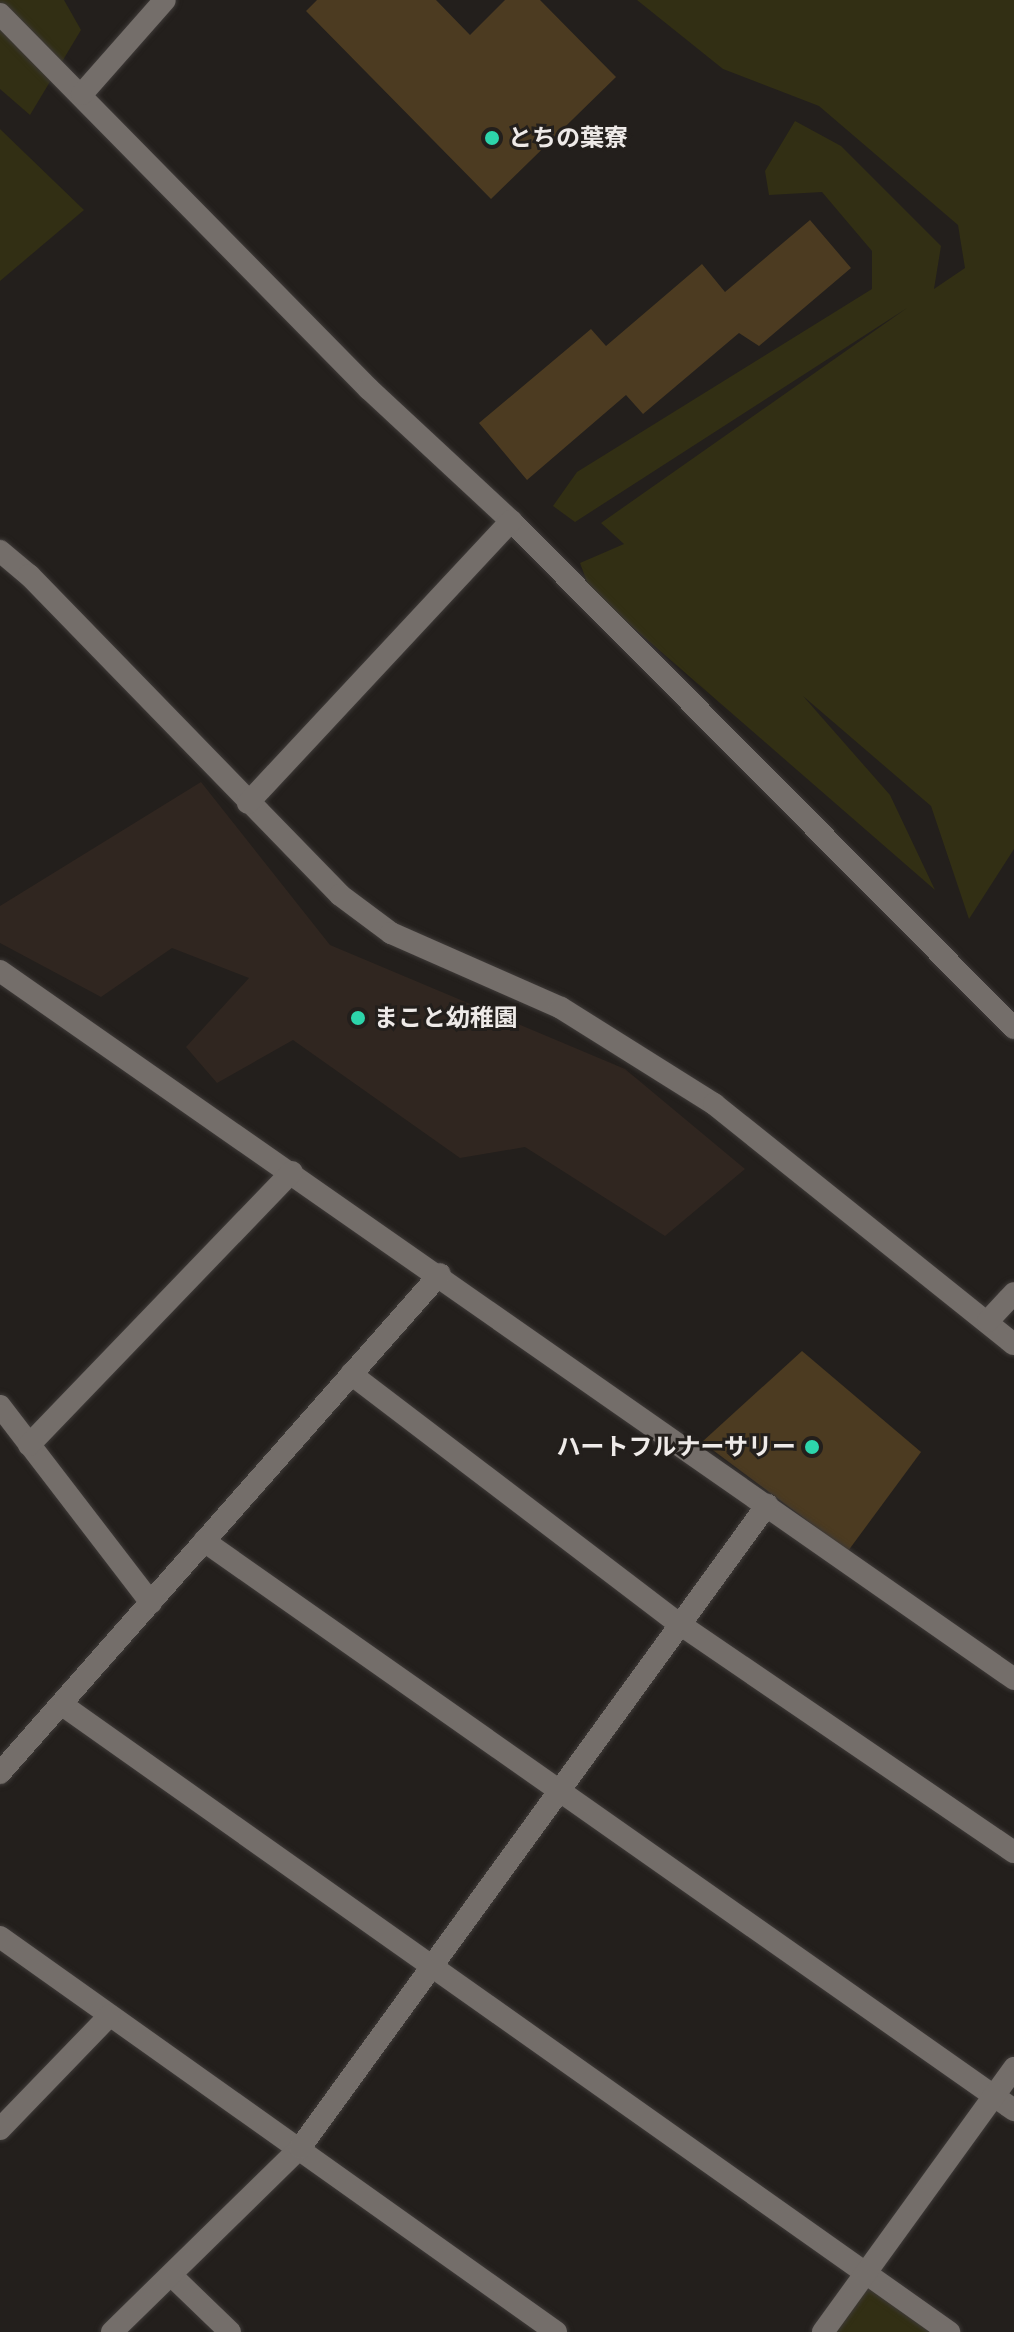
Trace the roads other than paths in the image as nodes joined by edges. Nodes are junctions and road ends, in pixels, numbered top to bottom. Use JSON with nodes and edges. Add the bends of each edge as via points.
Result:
{"nodes":[{"id":1,"x":165,"y":0,"type":"edge"},
{"id":2,"x":0,"y":14,"type":"edge"},
{"id":3,"x":82,"y":94,"type":"junction"},
{"id":4,"x":511,"y":521,"type":"junction"},
{"id":5,"x":0,"y":551,"type":"edge"},
{"id":6,"x":248,"y":803,"type":"junction"},
{"id":7,"x":0,"y":971,"type":"edge"},
{"id":8,"x":1014,"y":1028,"type":"edge"},
{"id":9,"x":292,"y":1172,"type":"junction"},
{"id":10,"x":440,"y":1274,"type":"junction"},
{"id":11,"x":1014,"y":1293,"type":"edge"},
{"id":12,"x":988,"y":1321,"type":"junction"},
{"id":13,"x":1014,"y":1344,"type":"edge"},
{"id":14,"x":351,"y":1374,"type":"junction"},
{"id":15,"x":0,"y":1406,"type":"edge"},
{"id":16,"x":29,"y":1445,"type":"junction"},
{"id":17,"x":767,"y":1505,"type":"junction"},
{"id":18,"x":204,"y":1541,"type":"junction"},
{"id":19,"x":151,"y":1603,"type":"junction"},
{"id":20,"x":681,"y":1625,"type":"junction"},
{"id":21,"x":1014,"y":1679,"type":"edge"},
{"id":22,"x":61,"y":1704,"type":"junction"},
{"id":23,"x":1,"y":1771,"type":"edge"},
{"id":24,"x":562,"y":1791,"type":"junction"},
{"id":25,"x":1014,"y":1852,"type":"edge"},
{"id":26,"x":0,"y":1937,"type":"edge"},
{"id":27,"x":431,"y":1969,"type":"junction"},
{"id":28,"x":110,"y":2015,"type":"junction"},
{"id":29,"x":1014,"y":2068,"type":"edge"},
{"id":30,"x":994,"y":2095,"type":"junction"},
{"id":31,"x":1014,"y":2110,"type":"edge"},
{"id":32,"x":0,"y":2129,"type":"edge"},
{"id":33,"x":300,"y":2148,"type":"junction"},
{"id":34,"x":867,"y":2274,"type":"junction"},
{"id":35,"x":171,"y":2275,"type":"junction"},
{"id":36,"x":112,"y":2332,"type":"edge"},
{"id":37,"x":230,"y":2332,"type":"edge"},
{"id":38,"x":556,"y":2332,"type":"edge"},
{"id":39,"x":823,"y":2332,"type":"edge"},
{"id":40,"x":949,"y":2332,"type":"edge"}],
"edges":[{"from":1,"to":3,"type":"street"},
{"from":2,"to":3,"type":"street"},
{"from":3,"to":4,"type":"street","via":[[369,389]]},
{"from":4,"to":6,"type":"street"},
{"from":4,"to":8,"type":"street"},
{"from":5,"to":6,"type":"street"},
{"from":6,"to":12,"type":"street","via":[[340,895],[391,933],[561,1008],[650,1062],[714,1104]]},
{"from":7,"to":9,"type":"street"},
{"from":9,"to":10,"type":"street"},
{"from":9,"to":16,"type":"street"},
{"from":10,"to":14,"type":"street"},
{"from":10,"to":17,"type":"street"},
{"from":11,"to":12,"type":"street"},
{"from":12,"to":13,"type":"street"},
{"from":14,"to":18,"type":"street"},
{"from":14,"to":20,"type":"street"},
{"from":15,"to":16,"type":"street"},
{"from":16,"to":19,"type":"street"},
{"from":17,"to":20,"type":"street"},
{"from":17,"to":21,"type":"street"},
{"from":18,"to":19,"type":"street"},
{"from":18,"to":24,"type":"street"},
{"from":19,"to":22,"type":"street"},
{"from":20,"to":24,"type":"street"},
{"from":20,"to":25,"type":"street"},
{"from":22,"to":23,"type":"street"},
{"from":22,"to":27,"type":"street"},
{"from":24,"to":27,"type":"street"},
{"from":24,"to":30,"type":"street"},
{"from":26,"to":28,"type":"street"},
{"from":27,"to":33,"type":"street"},
{"from":27,"to":34,"type":"street"},
{"from":28,"to":32,"type":"street"},
{"from":28,"to":33,"type":"street"},
{"from":29,"to":30,"type":"street"},
{"from":30,"to":31,"type":"street"},
{"from":30,"to":34,"type":"street"},
{"from":33,"to":35,"type":"street"},
{"from":33,"to":38,"type":"street"},
{"from":34,"to":39,"type":"street"},
{"from":34,"to":40,"type":"street"},
{"from":35,"to":36,"type":"street"},
{"from":35,"to":37,"type":"street"}]}
